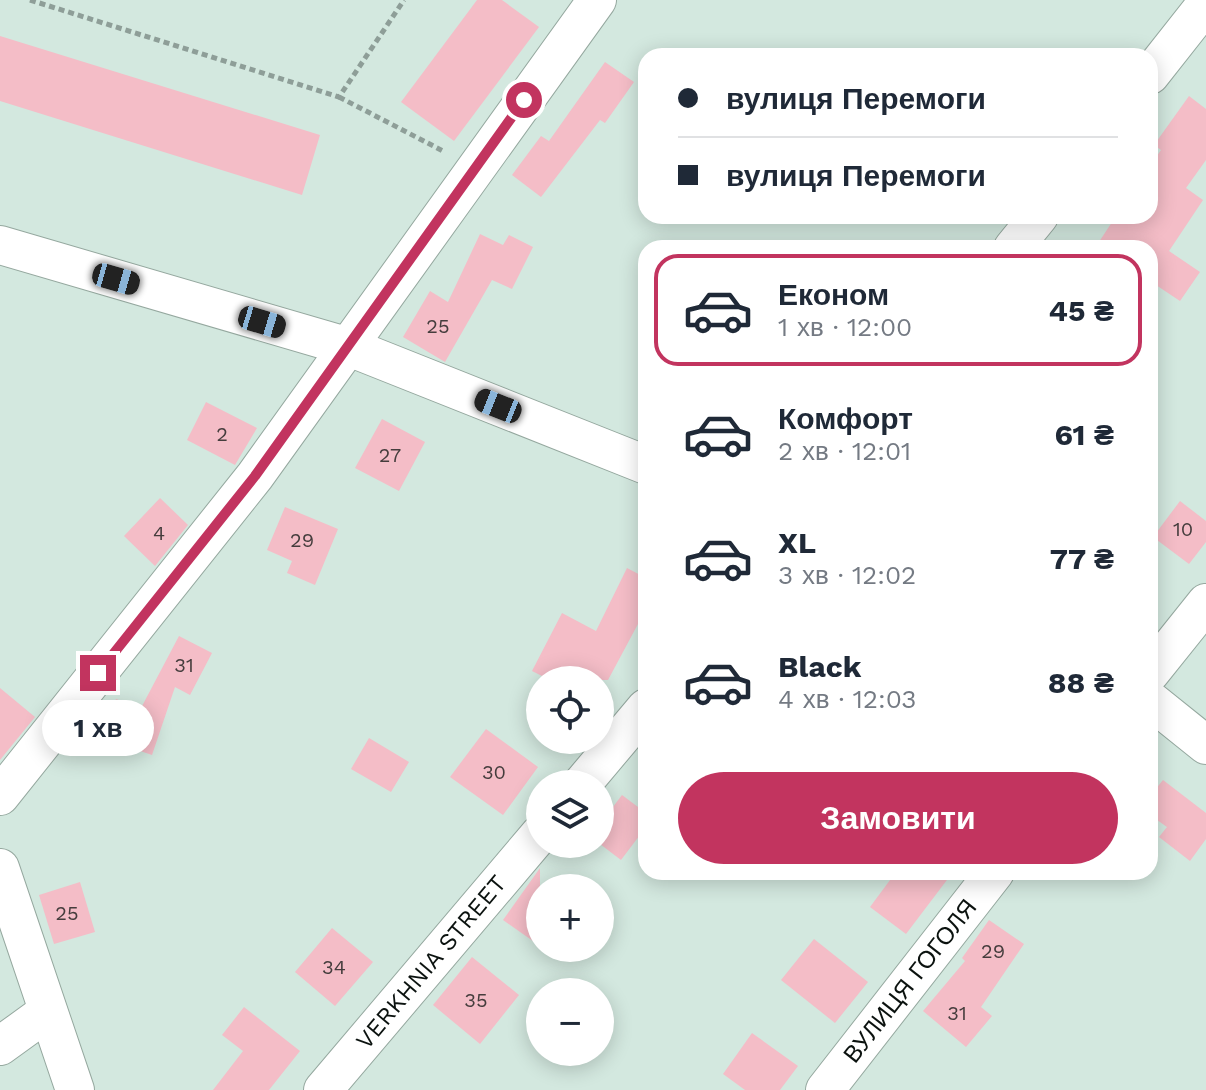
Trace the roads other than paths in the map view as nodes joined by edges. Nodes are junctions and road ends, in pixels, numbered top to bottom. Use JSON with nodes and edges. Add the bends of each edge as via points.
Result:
{"nodes":[{"id":1,"x":597,"y":0,"type":"edge"},
{"id":2,"x":1206,"y":4,"type":"edge"},
{"id":3,"x":1158,"y":65,"type":"edge"},
{"id":4,"x":1032,"y":224,"type":"edge"},
{"id":5,"x":1020,"y":240,"type":"edge"},
{"id":6,"x":0,"y":245,"type":"edge"},
{"id":7,"x":349,"y":347,"type":"junction"},
{"id":8,"x":638,"y":462,"type":"edge"},
{"id":9,"x":1206,"y":603,"type":"edge"},
{"id":10,"x":1158,"y":663,"type":"edge"},
{"id":11,"x":1158,"y":706,"type":"edge"},
{"id":12,"x":638,"y":718,"type":"edge"},
{"id":13,"x":1206,"y":745,"type":"edge"},
{"id":14,"x":594,"y":770,"type":"edge"},
{"id":15,"x":0,"y":796,"type":"edge"},
{"id":16,"x":526,"y":851,"type":"edge"},
{"id":17,"x":0,"y":868,"type":"edge"},
{"id":18,"x":989,"y":880,"type":"edge"},
{"id":19,"x":47,"y":1012,"type":"junction"},
{"id":20,"x":0,"y":1046,"type":"edge"},
{"id":21,"x":75,"y":1090,"type":"edge"},
{"id":22,"x":323,"y":1090,"type":"edge"},
{"id":23,"x":825,"y":1090,"type":"edge"}],
"edges":[{"from":1,"to":7,"type":"street"},
{"from":2,"to":3,"type":"street"},
{"from":4,"to":5,"type":"street"},
{"from":6,"to":7,"type":"street"},
{"from":7,"to":8,"type":"street"},
{"from":7,"to":15,"type":"street","via":[[255,476]]},
{"from":9,"to":10,"type":"street"},
{"from":11,"to":13,"type":"street"},
{"from":12,"to":14,"type":"street"},
{"from":16,"to":22,"type":"street","name":"VERKHNIA STREET"},
{"from":17,"to":19,"type":"street"},
{"from":18,"to":23,"type":"street","name":"ВУЛИЦЯ ГОГОЛЯ"},
{"from":19,"to":20,"type":"street"},
{"from":19,"to":21,"type":"street"}]}
